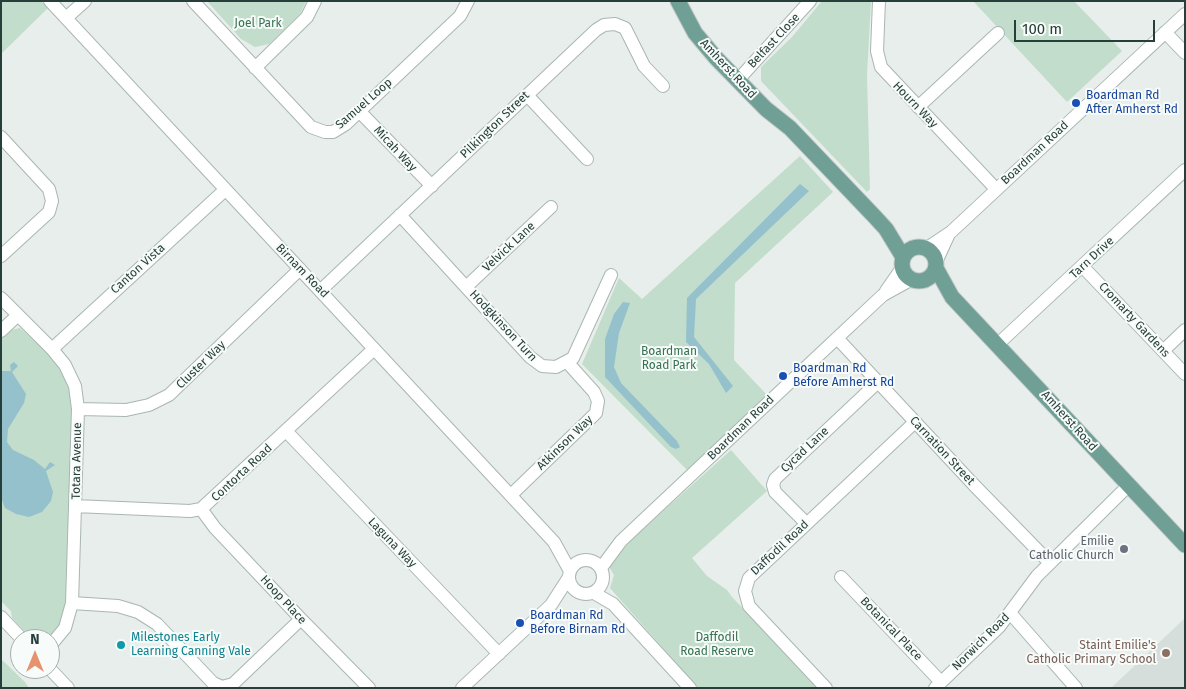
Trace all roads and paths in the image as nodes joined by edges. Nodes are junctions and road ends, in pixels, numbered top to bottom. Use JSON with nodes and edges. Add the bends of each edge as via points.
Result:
{"nodes":[{"id":1,"x":50,"y":1,"type":"edge"},
{"id":2,"x":85,"y":1,"type":"edge"},
{"id":3,"x":193,"y":1,"type":"edge"},
{"id":4,"x":315,"y":1,"type":"edge"},
{"id":5,"x":468,"y":1,"type":"edge"},
{"id":6,"x":678,"y":1,"type":"edge"},
{"id":7,"x":688,"y":1,"type":"edge"},
{"id":8,"x":810,"y":1,"type":"edge"},
{"id":9,"x":878,"y":1,"type":"edge"},
{"id":10,"x":1185,"y":14,"type":"edge"},
{"id":11,"x":66,"y":18,"type":"junction"},
{"id":12,"x":1165,"y":32,"type":"junction"},
{"id":13,"x":998,"y":33,"type":"dead end"},
{"id":14,"x":1185,"y":53,"type":"edge"},
{"id":15,"x":255,"y":68,"type":"junction"},
{"id":16,"x":740,"y":78,"type":"junction"},
{"id":17,"x":663,"y":86,"type":"dead end"},
{"id":18,"x":527,"y":95,"type":"junction"},
{"id":19,"x":918,"y":107,"type":"junction"},
{"id":20,"x":360,"y":111,"type":"junction"},
{"id":21,"x":1,"y":137,"type":"edge"},
{"id":22,"x":587,"y":158,"type":"dead end"},
{"id":23,"x":1185,"y":170,"type":"edge"},
{"id":24,"x":432,"y":186,"type":"junction"},
{"id":25,"x":225,"y":190,"type":"junction"},
{"id":26,"x":996,"y":190,"type":"junction"},
{"id":27,"x":551,"y":208,"type":"dead end"},
{"id":28,"x":400,"y":216,"type":"junction"},
{"id":29,"x":886,"y":229,"type":"junction"},
{"id":30,"x":950,"y":232,"type":"junction"},
{"id":31,"x":922,"y":248,"type":"junction"},
{"id":32,"x":1,"y":256,"type":"edge"},
{"id":33,"x":936,"y":265,"type":"junction"},
{"id":34,"x":1083,"y":266,"type":"junction"},
{"id":35,"x":300,"y":270,"type":"junction"},
{"id":36,"x":910,"y":271,"type":"junction"},
{"id":37,"x":610,"y":275,"type":"dead end"},
{"id":38,"x":466,"y":287,"type":"junction"},
{"id":39,"x":321,"y":290,"type":"junction"},
{"id":40,"x":952,"y":297,"type":"junction"},
{"id":41,"x":1,"y":298,"type":"edge"},
{"id":42,"x":18,"y":316,"type":"junction"},
{"id":43,"x":1185,"y":330,"type":"edge"},
{"id":44,"x":1,"y":331,"type":"edge"},
{"id":45,"x":837,"y":338,"type":"junction"},
{"id":46,"x":998,"y":344,"type":"junction"},
{"id":47,"x":52,"y":349,"type":"junction"},
{"id":48,"x":374,"y":349,"type":"junction"},
{"id":49,"x":1163,"y":351,"type":"junction"},
{"id":50,"x":568,"y":363,"type":"junction"},
{"id":51,"x":1185,"y":374,"type":"edge"},
{"id":52,"x":878,"y":382,"type":"junction"},
{"id":53,"x":78,"y":409,"type":"junction"},
{"id":54,"x":915,"y":422,"type":"junction"},
{"id":55,"x":286,"y":431,"type":"junction"},
{"id":56,"x":1128,"y":486,"type":"junction"},
{"id":57,"x":511,"y":495,"type":"junction"},
{"id":58,"x":76,"y":506,"type":"junction"},
{"id":59,"x":202,"y":509,"type":"junction"},
{"id":60,"x":806,"y":524,"type":"junction"},
{"id":61,"x":621,"y":540,"type":"junction"},
{"id":62,"x":554,"y":542,"type":"junction"},
{"id":63,"x":1185,"y":545,"type":"edge"},
{"id":64,"x":586,"y":560,"type":"junction"},
{"id":65,"x":1050,"y":562,"type":"junction"},
{"id":66,"x":569,"y":574,"type":"junction"},
{"id":67,"x":602,"y":574,"type":"junction"},
{"id":68,"x":841,"y":577,"type":"dead end"},
{"id":69,"x":578,"y":592,"type":"junction"},
{"id":70,"x":594,"y":593,"type":"junction"},
{"id":71,"x":72,"y":603,"type":"junction"},
{"id":72,"x":613,"y":604,"type":"junction"},
{"id":73,"x":551,"y":605,"type":"junction"},
{"id":74,"x":1011,"y":614,"type":"junction"},
{"id":75,"x":1,"y":617,"type":"edge"},
{"id":76,"x":301,"y":619,"type":"junction"},
{"id":77,"x":12,"y":629,"type":"edge"},
{"id":78,"x":60,"y":634,"type":"edge"},
{"id":79,"x":499,"y":654,"type":"junction"},
{"id":80,"x":938,"y":685,"type":"edge"},
{"id":81,"x":222,"y":687,"type":"edge"},
{"id":82,"x":369,"y":688,"type":"edge"},
{"id":83,"x":462,"y":688,"type":"edge"},
{"id":84,"x":690,"y":688,"type":"edge"},
{"id":85,"x":826,"y":688,"type":"edge"},
{"id":86,"x":1076,"y":688,"type":"edge"}],
"edges":[{"from":1,"to":11,"type":"street","name":"Birnam Road"},
{"from":2,"to":11,"type":"street"},
{"from":3,"to":15,"type":"street","name":"Samuel Loop"},
{"from":4,"to":15,"type":"street","via":[[307,17]]},
{"from":5,"to":20,"type":"street","name":"Samuel Loop","via":[[460,16]]},
{"from":6,"to":16,"type":"main road","name":"Amherst Road","via":[[695,33]]},
{"from":7,"to":16,"type":"main road","name":"Amherst Road","via":[[706,33]]},
{"from":8,"to":16,"type":"street","name":"Belfast Close"},
{"from":9,"to":19,"type":"street","name":"Hourn Way","via":[[877,51],[881,68]]},
{"from":10,"to":12,"type":"street","name":"Boardman Road"},
{"from":11,"to":25,"type":"street","name":"Birnam Road"},
{"from":12,"to":14,"type":"street"},
{"from":12,"to":26,"type":"street","name":"Boardman Road"},
{"from":13,"to":19,"type":"street"},
{"from":15,"to":20,"type":"street","name":"Samuel Loop","via":[[311,128],[320,132],[333,132]]},
{"from":16,"to":29,"type":"main road","name":"Amherst Road","via":[[774,107]]},
{"from":17,"to":18,"type":"street","name":"Pilkington Street","via":[[644,66],[625,28],[616,24],[596,30]]},
{"from":18,"to":22,"type":"street"},
{"from":18,"to":24,"type":"street","name":"Pilkington Street"},
{"from":19,"to":26,"type":"street","name":"Hourn Way"},
{"from":20,"to":24,"type":"street","name":"Micah Way"},
{"from":21,"to":32,"type":"street","via":[[49,189],[52,201],[49,212]]},
{"from":23,"to":34,"type":"street","name":"Tarn Drive"},
{"from":24,"to":28,"type":"street","name":"Pilkington Street"},
{"from":25,"to":35,"type":"street","name":"Birnam Road"},
{"from":25,"to":47,"type":"street","name":"Canton Vista"},
{"from":26,"to":30,"type":"street","name":"Boardman Road"},
{"from":27,"to":38,"type":"street","name":"Velvick Lane"},
{"from":28,"to":38,"type":"street","name":"Hodgkinson Turn"},
{"from":28,"to":39,"type":"street","name":"Pilkington Street"},
{"from":29,"to":31,"type":"main road","name":"Amherst Road"},
{"from":29,"to":36,"type":"main road","name":"Amherst Road"},
{"from":30,"to":31,"type":"street","name":"Boardman Road"},
{"from":30,"to":33,"type":"street","name":"Boardman Road"},
{"from":31,"to":33,"type":"main road","via":[[935,256]]},
{"from":31,"to":36,"type":"main road","name":"Boardman Road","via":[[909,250]]},
{"from":33,"to":36,"type":"main road","name":"Boardman Road","via":[[932,276]]},
{"from":33,"to":40,"type":"main road","name":"Amherst Road"},
{"from":34,"to":46,"type":"street","name":"Tarn Drive"},
{"from":34,"to":49,"type":"street","name":"Cromarty Gardens"},
{"from":35,"to":39,"type":"street","name":"Birnam Road"},
{"from":35,"to":53,"type":"street","name":"Cluster Way","via":[[169,395],[149,405],[126,410]]},
{"from":36,"to":40,"type":"main road","name":"Amherst Road"},
{"from":36,"to":45,"type":"street","name":"Boardman Road"},
{"from":37,"to":50,"type":"street","via":[[576,354]]},
{"from":38,"to":50,"type":"street","name":"Hodgkinson Turn","via":[[537,363],[556,367]]},
{"from":39,"to":48,"type":"street","name":"Birnam Road"},
{"from":40,"to":46,"type":"main road","name":"Amherst Road"},
{"from":41,"to":42,"type":"street","name":"Totara Avenue"},
{"from":42,"to":44,"type":"street"},
{"from":42,"to":47,"type":"street","name":"Totara Avenue"},
{"from":43,"to":49,"type":"street"},
{"from":45,"to":52,"type":"street","name":"Carnation Street"},
{"from":45,"to":61,"type":"street","name":"Boardman Road"},
{"from":46,"to":56,"type":"main road","name":"Amherst Road"},
{"from":47,"to":53,"type":"street","name":"Totara Avenue","via":[[76,386]]},
{"from":48,"to":55,"type":"street","name":"Contorta Road"},
{"from":48,"to":57,"type":"street","name":"Birnam Road"},
{"from":49,"to":51,"type":"street","name":"Cromarty Gardens"},
{"from":50,"to":57,"type":"street","name":"Atkinson Way","via":[[594,392],[598,401],[596,413]]},
{"from":52,"to":54,"type":"street","name":"Carnation Street"},
{"from":52,"to":60,"type":"street","name":"Cycad Lane","via":[[775,478],[772,485],[775,492]]},
{"from":53,"to":58,"type":"street","name":"Totara Avenue"},
{"from":54,"to":60,"type":"street","name":"Daffodil Road"},
{"from":54,"to":65,"type":"street","name":"Carnation Street"},
{"from":55,"to":59,"type":"street","name":"Contorta Road"},
{"from":55,"to":79,"type":"street","name":"Laguna Way"},
{"from":56,"to":63,"type":"main road","name":"Amherst Road"},
{"from":56,"to":65,"type":"street","name":"Norwich Road"},
{"from":57,"to":62,"type":"street","name":"Birnam Road"},
{"from":58,"to":59,"type":"street","name":"Contorta Road"},
{"from":58,"to":71,"type":"street","name":"Totara Avenue"},
{"from":59,"to":76,"type":"street","name":"Hoop Place","via":[[215,528]]},
{"from":60,"to":85,"type":"street","name":"Daffodil Road","via":[[749,578],[745,591],[749,606]]},
{"from":61,"to":64,"type":"street","name":"Boardman Road"},
{"from":61,"to":67,"type":"street","name":"Boardman Road"},
{"from":62,"to":64,"type":"street","name":"Birnam Road"},
{"from":62,"to":66,"type":"street","name":"Birnam Road"},
{"from":64,"to":66,"type":"street","name":"Boardman Road","via":[[577,562]]},
{"from":64,"to":67,"type":"street"},
{"from":65,"to":74,"type":"street","name":"Norwich Road"},
{"from":66,"to":69,"type":"street","via":[[571,586]]},
{"from":66,"to":73,"type":"street","name":"Boardman Road"},
{"from":67,"to":70,"type":"street","name":"Boardman Road"},
{"from":67,"to":72,"type":"street"},
{"from":68,"to":80,"type":"street","name":"Botanical Place"},
{"from":69,"to":70,"type":"street","name":"Boardman Road"},
{"from":69,"to":73,"type":"street","name":"Boardman Road"},
{"from":70,"to":72,"type":"street"},
{"from":71,"to":78,"type":"street","name":"Totara Avenue"},
{"from":71,"to":81,"type":"street","via":[[118,606],[138,612],[157,624],[213,683]]},
{"from":72,"to":84,"type":"street"},
{"from":73,"to":79,"type":"street","name":"Boardman Road"},
{"from":74,"to":80,"type":"street","name":"Norwich Road"},
{"from":74,"to":86,"type":"street"},
{"from":75,"to":77,"type":"street"},
{"from":76,"to":81,"type":"street","via":[[233,684]]},
{"from":76,"to":82,"type":"street","name":"Hoop Place"},
{"from":79,"to":83,"type":"street","name":"Boardman Road"}]}
